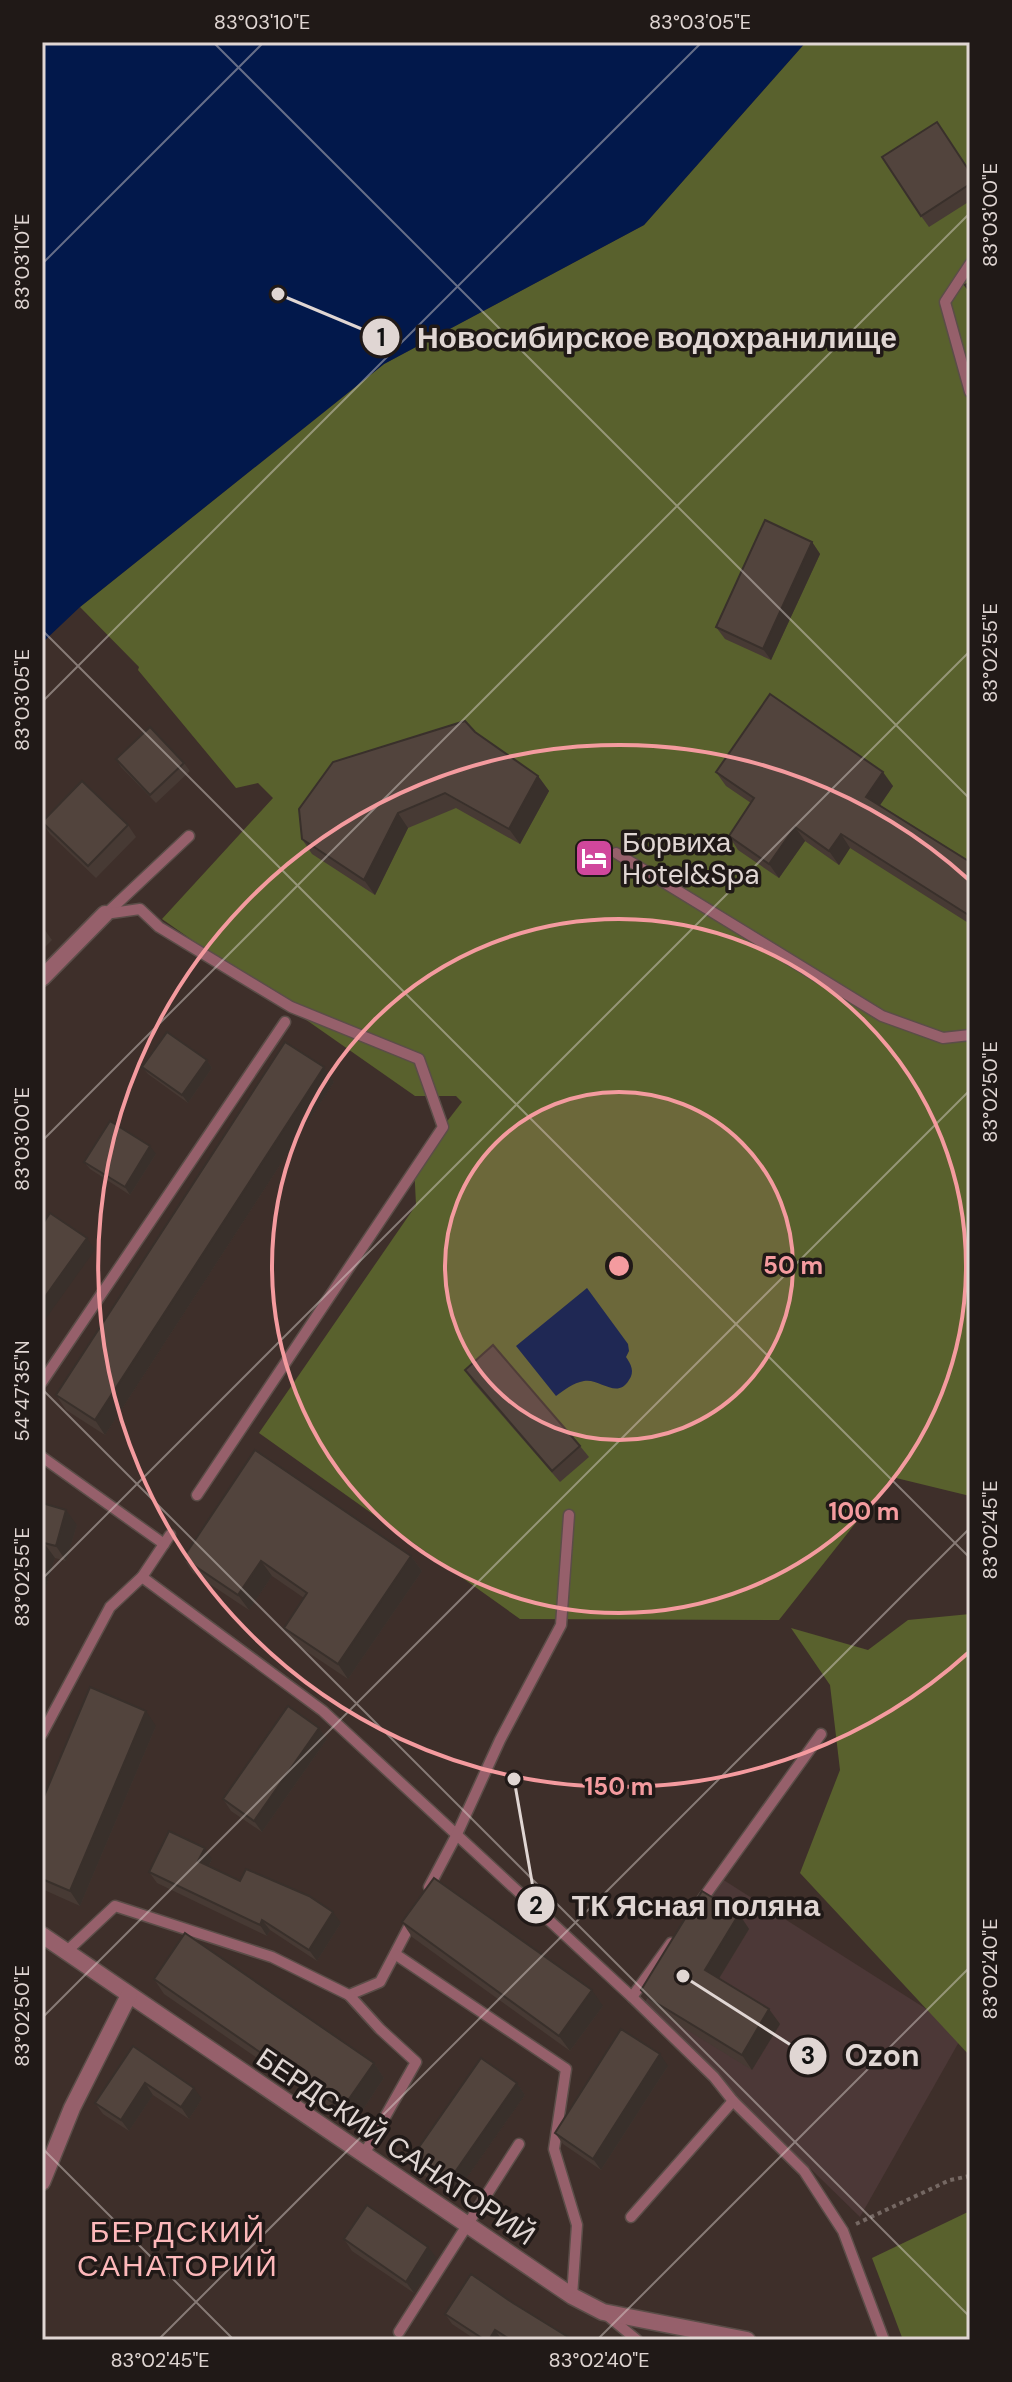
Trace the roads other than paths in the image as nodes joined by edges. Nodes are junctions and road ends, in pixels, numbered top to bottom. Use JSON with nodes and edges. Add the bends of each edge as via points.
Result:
{"nodes":[{"id":1,"x":970,"y":264,"type":"edge"},
{"id":2,"x":970,"y":392,"type":"edge"},
{"id":3,"x":189,"y":836,"type":"dead end"},
{"id":4,"x":616,"y":853,"type":"dead end"},
{"id":5,"x":105,"y":914,"type":"junction"},
{"id":6,"x":42,"y":978,"type":"edge"},
{"id":7,"x":285,"y":1022,"type":"dead end"},
{"id":8,"x":970,"y":1035,"type":"edge"},
{"id":9,"x":42,"y":1382,"type":"edge"},
{"id":10,"x":42,"y":1457,"type":"edge"},
{"id":11,"x":197,"y":1495,"type":"dead end"},
{"id":12,"x":569,"y":1515,"type":"dead end"},
{"id":13,"x":142,"y":1577,"type":"junction"},
{"id":14,"x":42,"y":1734,"type":"edge"},
{"id":15,"x":821,"y":1734,"type":"dead end"},
{"id":16,"x":457,"y":1834,"type":"junction"},
{"id":17,"x":423,"y":1900,"type":"edge"},
{"id":18,"x":695,"y":1910,"type":"edge"},
{"id":19,"x":416,"y":1914,"type":"edge"},
{"id":20,"x":42,"y":1935,"type":"edge"},
{"id":21,"x":677,"y":1935,"type":"edge"},
{"id":22,"x":66,"y":1952,"type":"junction"},
{"id":23,"x":395,"y":1954,"type":"junction"},
{"id":24,"x":129,"y":1995,"type":"junction"},
{"id":25,"x":349,"y":1995,"type":"junction"},
{"id":26,"x":632,"y":1997,"type":"junction"},
{"id":27,"x":733,"y":2101,"type":"junction"},
{"id":28,"x":519,"y":2144,"type":"dead end"},
{"id":29,"x":363,"y":2156,"type":"junction"},
{"id":30,"x":42,"y":2182,"type":"edge"},
{"id":31,"x":631,"y":2217,"type":"dead end"},
{"id":32,"x":466,"y":2224,"type":"junction"},
{"id":33,"x":572,"y":2296,"type":"junction"},
{"id":34,"x":603,"y":2312,"type":"junction"},
{"id":35,"x":399,"y":2332,"type":"dead end"},
{"id":36,"x":637,"y":2340,"type":"edge"},
{"id":37,"x":747,"y":2340,"type":"edge"},
{"id":38,"x":884,"y":2340,"type":"edge"}],
"edges":[{"from":1,"to":2,"type":"lane","via":[[945,302]]},
{"from":3,"to":5,"type":"lane"},
{"from":4,"to":8,"type":"lane","via":[[882,1016],[943,1038]]},
{"from":5,"to":6,"type":"street"},
{"from":5,"to":11,"type":"lane","via":[[140,909],[159,927],[291,1007],[419,1059],[443,1127]]},
{"from":7,"to":9,"type":"lane"},
{"from":10,"to":13,"type":"lane","via":[[167,1540]]},
{"from":12,"to":16,"type":"lane","via":[[561,1625]]},
{"from":13,"to":14,"type":"lane","via":[[110,1607]]},
{"from":13,"to":16,"type":"lane","via":[[323,1711]]},
{"from":15,"to":18,"type":"lane"},
{"from":16,"to":17,"type":"lane"},
{"from":16,"to":26,"type":"lane"},
{"from":19,"to":23,"type":"lane"},
{"from":20,"to":22,"type":"street","name":"БЕРДСКИЙ САНАТОРИЙ"},
{"from":21,"to":26,"type":"lane"},
{"from":22,"to":24,"type":"street","name":"БЕРДСКИЙ САНАТОРИЙ"},
{"from":22,"to":25,"type":"lane","via":[[115,1906],[272,1957]]},
{"from":23,"to":25,"type":"lane","via":[[380,1982]]},
{"from":23,"to":33,"type":"lane","via":[[566,2069],[554,2149],[577,2225]]},
{"from":24,"to":29,"type":"street","name":"БЕРДСКИЙ САНАТОРИЙ"},
{"from":24,"to":30,"type":"street","via":[[72,2108]]},
{"from":25,"to":29,"type":"lane","via":[[416,2062]]},
{"from":26,"to":27,"type":"lane"},
{"from":27,"to":31,"type":"lane"},
{"from":27,"to":38,"type":"lane","via":[[804,2171],[843,2231]]},
{"from":28,"to":32,"type":"lane"},
{"from":29,"to":32,"type":"street","name":"БЕРДСКИЙ САНАТОРИЙ"},
{"from":32,"to":33,"type":"street","name":"БЕРДСКИЙ САНАТОРИЙ"},
{"from":32,"to":35,"type":"lane"},
{"from":33,"to":34,"type":"street","name":"БЕРДСКИЙ САНАТОРИЙ"},
{"from":34,"to":36,"type":"lane"},
{"from":34,"to":37,"type":"street","name":"БЕРДСКИЙ САНАТОРИЙ"}]}
